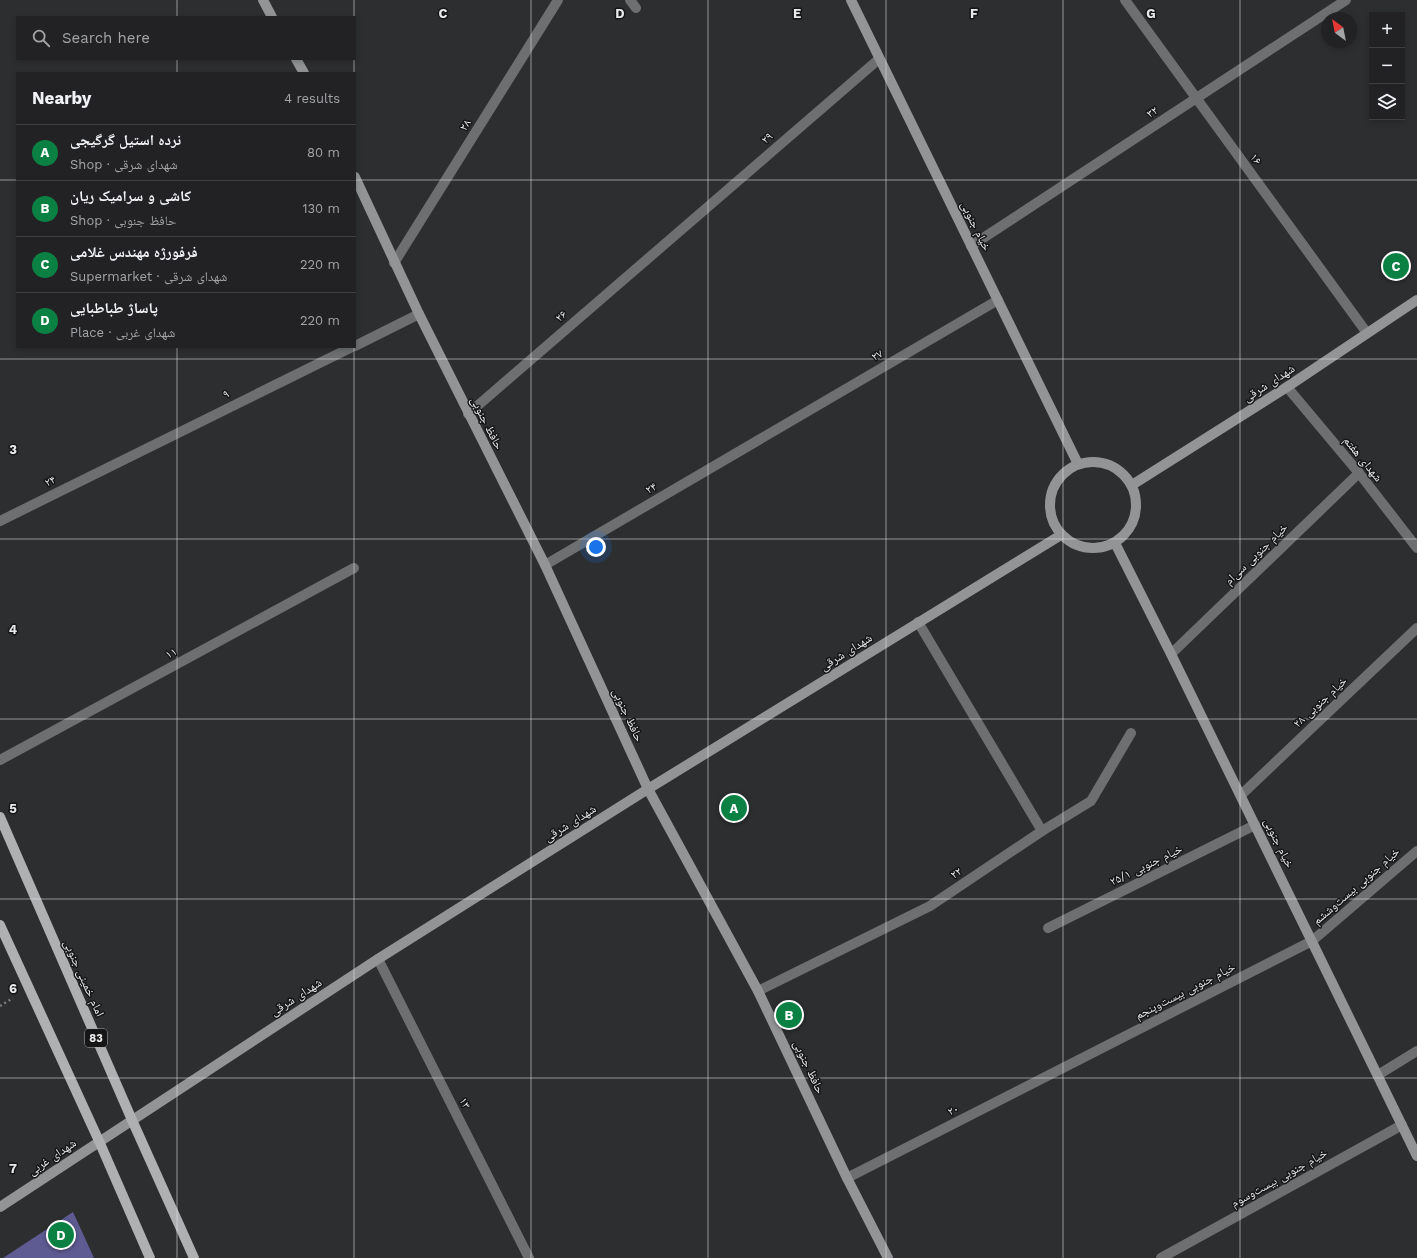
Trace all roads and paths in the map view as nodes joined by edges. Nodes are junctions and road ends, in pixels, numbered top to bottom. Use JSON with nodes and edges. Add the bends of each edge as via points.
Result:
{"nodes":[{"id":1,"x":263,"y":0,"type":"edge"},
{"id":2,"x":558,"y":0,"type":"edge"},
{"id":3,"x":1125,"y":0,"type":"edge"},
{"id":4,"x":1346,"y":0,"type":"edge"},
{"id":5,"x":852,"y":1,"type":"edge"},
{"id":6,"x":271,"y":16,"type":"edge"},
{"id":7,"x":879,"y":59,"type":"junction"},
{"id":8,"x":297,"y":60,"type":"edge"},
{"id":9,"x":303,"y":72,"type":"edge"},
{"id":10,"x":1196,"y":98,"type":"junction"},
{"id":11,"x":356,"y":179,"type":"edge"},
{"id":12,"x":672,"y":237,"type":"joint"},
{"id":13,"x":971,"y":246,"type":"junction"},
{"id":14,"x":394,"y":263,"type":"junction"},
{"id":15,"x":998,"y":300,"type":"junction"},
{"id":16,"x":1417,"y":300,"type":"edge"},
{"id":17,"x":419,"y":314,"type":"junction"},
{"id":18,"x":1367,"y":333,"type":"junction"},
{"id":19,"x":356,"y":346,"type":"edge"},
{"id":20,"x":350,"y":348,"type":"edge"},
{"id":21,"x":1287,"y":387,"type":"junction"},
{"id":22,"x":468,"y":414,"type":"junction"},
{"id":23,"x":770,"y":433,"type":"joint"},
{"id":24,"x":1078,"y":464,"type":"junction"},
{"id":25,"x":112,"y":465,"type":"joint"},
{"id":26,"x":1359,"y":473,"type":"junction"},
{"id":27,"x":1132,"y":485,"type":"junction"},
{"id":28,"x":0,"y":521,"type":"edge"},
{"id":29,"x":1061,"y":535,"type":"junction"},
{"id":30,"x":1116,"y":543,"type":"junction"},
{"id":31,"x":1417,"y":548,"type":"edge"},
{"id":32,"x":545,"y":565,"type":"junction"},
{"id":33,"x":354,"y":568,"type":"dead end"},
{"id":34,"x":918,"y":622,"type":"junction"},
{"id":35,"x":1417,"y":628,"type":"edge"},
{"id":36,"x":1171,"y":654,"type":"junction"},
{"id":37,"x":1131,"y":733,"type":"dead end"},
{"id":38,"x":0,"y":760,"type":"edge"},
{"id":39,"x":648,"y":789,"type":"junction"},
{"id":40,"x":1241,"y":795,"type":"junction"},
{"id":41,"x":0,"y":817,"type":"edge"},
{"id":42,"x":1256,"y":825,"type":"junction"},
{"id":43,"x":1042,"y":831,"type":"junction"},
{"id":44,"x":1417,"y":851,"type":"edge"},
{"id":45,"x":0,"y":925,"type":"edge"},
{"id":46,"x":1048,"y":928,"type":"dead end"},
{"id":47,"x":1312,"y":941,"type":"junction"},
{"id":48,"x":378,"y":959,"type":"junction"},
{"id":49,"x":758,"y":991,"type":"junction"},
{"id":50,"x":1417,"y":1051,"type":"edge"},
{"id":51,"x":1070,"y":1064,"type":"joint"},
{"id":52,"x":1378,"y":1074,"type":"junction"},
{"id":53,"x":132,"y":1120,"type":"junction"},
{"id":54,"x":1402,"y":1125,"type":"junction"},
{"id":55,"x":99,"y":1141,"type":"junction"},
{"id":56,"x":1417,"y":1156,"type":"edge"},
{"id":57,"x":847,"y":1178,"type":"junction"},
{"id":58,"x":0,"y":1207,"type":"edge"},
{"id":59,"x":1164,"y":1256,"type":"edge"},
{"id":60,"x":150,"y":1258,"type":"edge"},
{"id":61,"x":194,"y":1258,"type":"edge"},
{"id":62,"x":529,"y":1258,"type":"edge"},
{"id":63,"x":888,"y":1258,"type":"edge"}],
"edges":[{"from":1,"to":6,"type":"street"},
{"from":2,"to":14,"type":"street","name":"۲۸"},
{"from":3,"to":10,"type":"street","name":"۱۶"},
{"from":4,"to":10,"type":"street","name":"۳۲"},
{"from":5,"to":7,"type":"street","name":"خیام جنوبی"},
{"from":7,"to":12,"type":"street","name":"۲۹"},
{"from":7,"to":13,"type":"street","name":"خیام جنوبی"},
{"from":8,"to":9,"type":"street"},
{"from":10,"to":13,"type":"street","name":"۳۲"},
{"from":10,"to":18,"type":"street","name":"۱۶"},
{"from":11,"to":14,"type":"street","name":"حافظ جنوبی"},
{"from":12,"to":22,"type":"street","name":"۲۶"},
{"from":13,"to":15,"type":"street","name":"خیام جنوبی"},
{"from":14,"to":17,"type":"street","name":"حافظ جنوبی"},
{"from":15,"to":23,"type":"street","name":"۲۷"},
{"from":15,"to":24,"type":"street","name":"خیام جنوبی"},
{"from":16,"to":18,"type":"street","name":"شهدای شرقی"},
{"from":17,"to":19,"type":"street"},
{"from":17,"to":22,"type":"street","name":"حافظ جنوبی"},
{"from":18,"to":21,"type":"street","name":"شهدای شرقی"},
{"from":20,"to":25,"type":"street","name":"۹"},
{"from":21,"to":26,"type":"street","name":"شهدای هفتم"},
{"from":21,"to":27,"type":"street","name":"شهدای شرقی"},
{"from":22,"to":32,"type":"street","name":"حافظ جنوبی"},
{"from":23,"to":32,"type":"street","name":"۲۴"},
{"from":24,"to":27,"type":"street","via":[[1094,461],[1109,464],[1123,472]]},
{"from":24,"to":29,"type":"street","via":[[1064,473],[1053,487],[1049,503],[1052,520]]},
{"from":25,"to":28,"type":"street","name":"۲۴"},
{"from":26,"to":31,"type":"street","name":"شهدای هفتم"},
{"from":26,"to":36,"type":"street","name":"خیام جنوبی سی‌ام"},
{"from":27,"to":30,"type":"street","via":[[1137,501],[1135,517],[1128,532]]},
{"from":29,"to":30,"type":"street","via":[[1077,546],[1096,548]]},
{"from":29,"to":34,"type":"street","name":"شهدای شرقی"},
{"from":30,"to":36,"type":"street","name":"خیام جنوبی"},
{"from":32,"to":39,"type":"street","name":"حافظ جنوبی"},
{"from":33,"to":38,"type":"street","name":"۱۱"},
{"from":34,"to":39,"type":"street","name":"شهدای شرقی"},
{"from":34,"to":43,"type":"street"},
{"from":35,"to":40,"type":"street","name":"خیام جنوبی ۲۸"},
{"from":36,"to":40,"type":"street","name":"خیام جنوبی"},
{"from":37,"to":43,"type":"street","name":"۲۲","via":[[1091,801]]},
{"from":39,"to":48,"type":"street","name":"شهدای شرقی"},
{"from":39,"to":49,"type":"street","name":"حافظ جنوبی"},
{"from":40,"to":42,"type":"street","name":"خیام جنوبی"},
{"from":41,"to":53,"type":"main road","name":"امام خمینی جنوبی","number":"83"},
{"from":42,"to":46,"type":"street","name":"خیام جنوبی ۲۵/۱"},
{"from":42,"to":47,"type":"street","name":"خیام جنوبی"},
{"from":43,"to":49,"type":"street","name":"۲۲","via":[[930,906]]},
{"from":44,"to":47,"type":"street","name":"خیام جنوبی بیست‌وششم"},
{"from":45,"to":55,"type":"main road"},
{"from":47,"to":51,"type":"street","name":"خیام جنوبی بیست‌وپنجم"},
{"from":47,"to":52,"type":"street","name":"خیام جنوبی"},
{"from":48,"to":53,"type":"street","name":"شهدای شرقی"},
{"from":48,"to":62,"type":"street","name":"۱۳"},
{"from":49,"to":57,"type":"street","name":"حافظ جنوبی"},
{"from":50,"to":52,"type":"street"},
{"from":51,"to":57,"type":"street","name":"۲۰"},
{"from":52,"to":54,"type":"street","name":"خیام جنوبی"},
{"from":53,"to":55,"type":"street","name":"شهدای شرقی"},
{"from":53,"to":61,"type":"main road","name":"امام خمینی جنوبی","number":"83"},
{"from":54,"to":56,"type":"street","name":"خیام جنوبی"},
{"from":54,"to":59,"type":"street","name":"خیام جنوبی بیست‌وسوم"},
{"from":55,"to":58,"type":"street","name":"شهدای غربی"},
{"from":55,"to":60,"type":"main road"},
{"from":57,"to":63,"type":"street","name":"حافظ جنوبی"}]}
